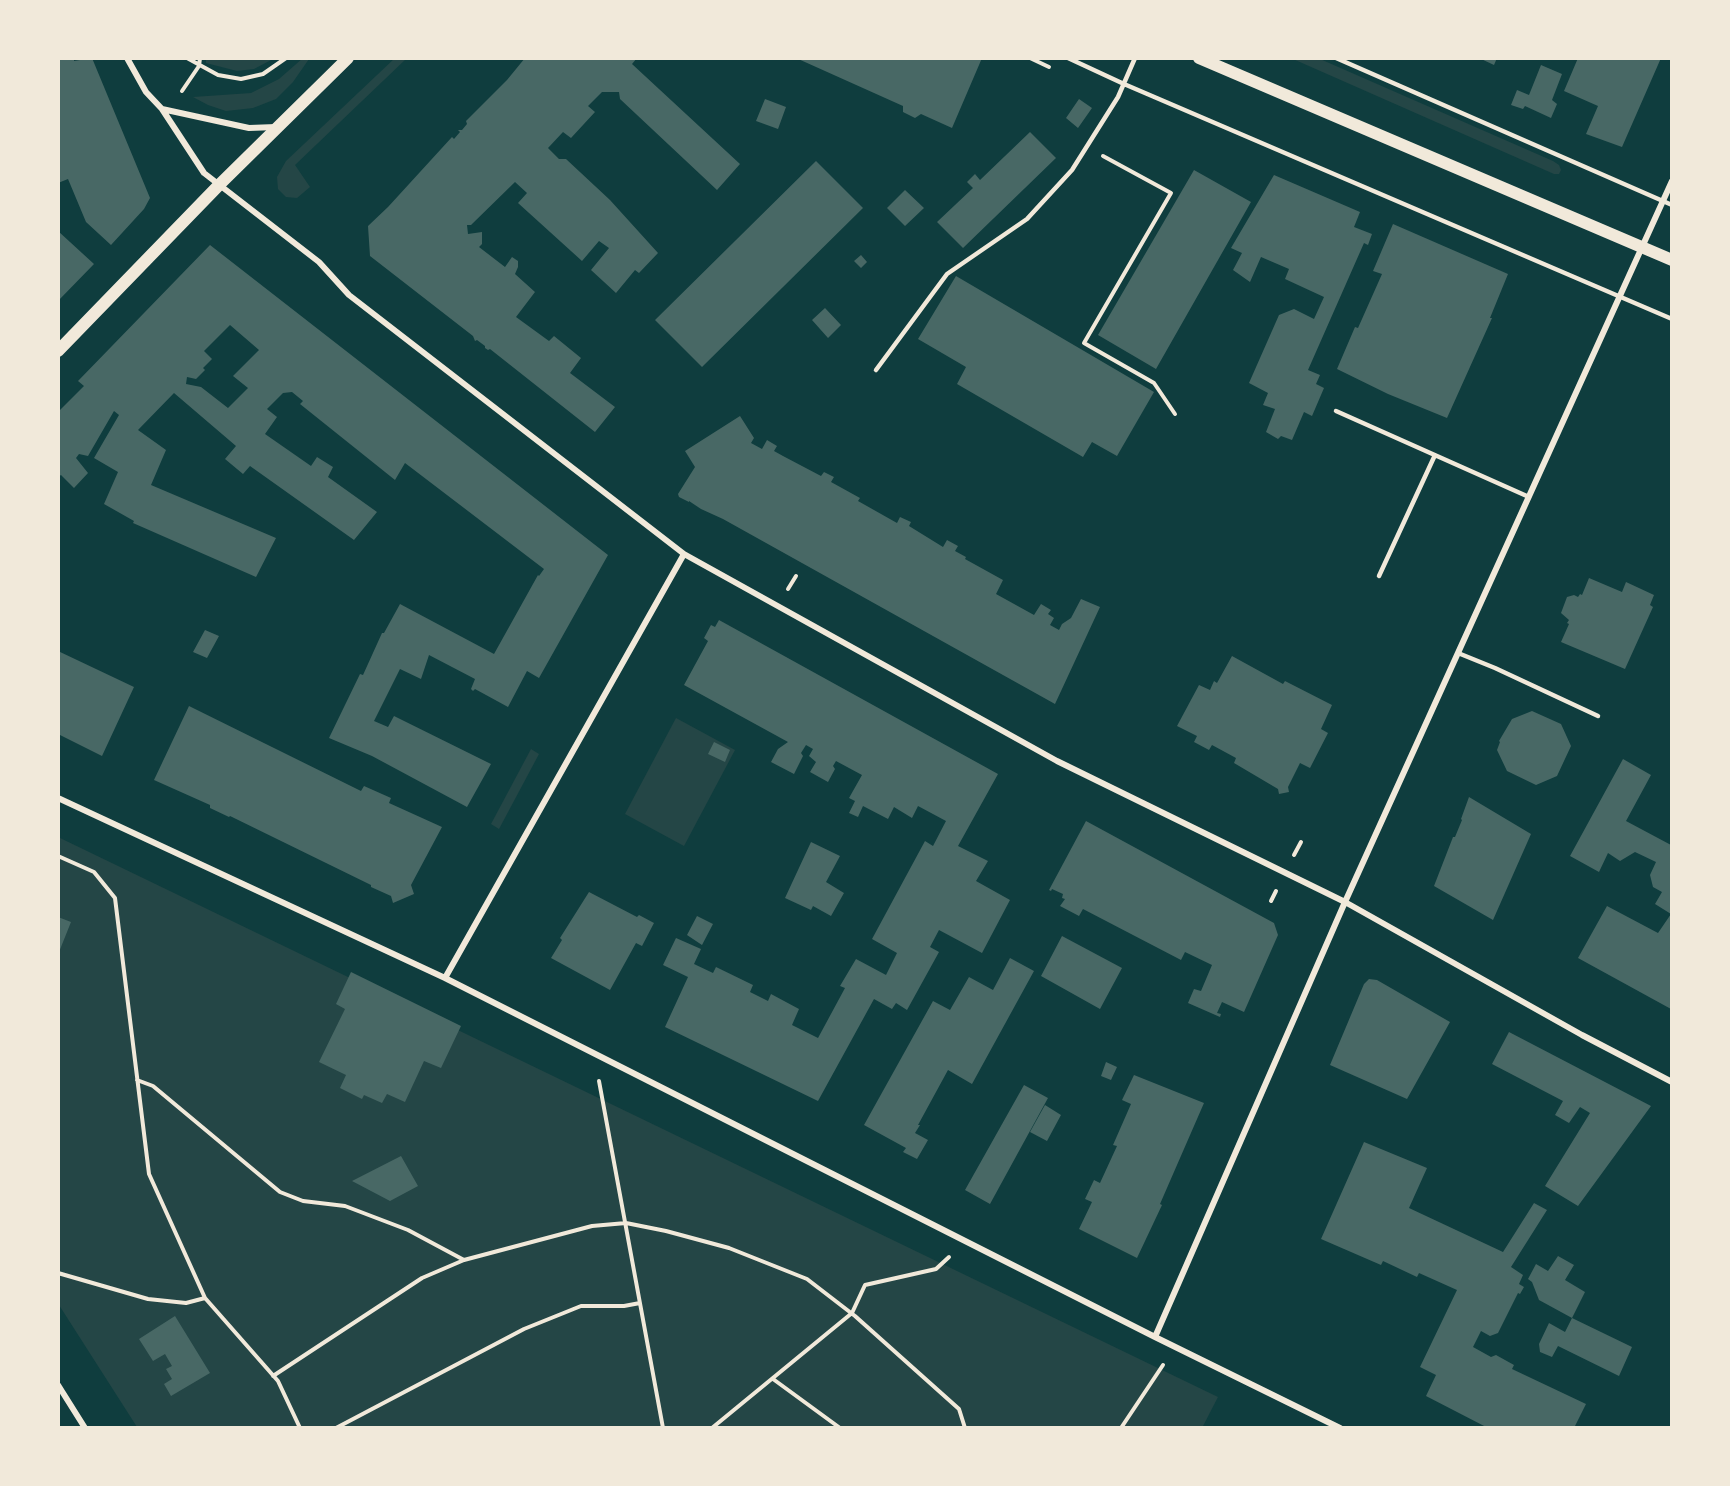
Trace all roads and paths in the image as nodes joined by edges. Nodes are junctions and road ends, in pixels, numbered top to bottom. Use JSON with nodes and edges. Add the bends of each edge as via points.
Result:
{"nodes":[{"id":1,"x":127,"y":58,"type":"edge"},
{"id":2,"x":187,"y":58,"type":"edge"},
{"id":3,"x":201,"y":58,"type":"edge"},
{"id":4,"x":286,"y":58,"type":"edge"},
{"id":5,"x":348,"y":58,"type":"edge"},
{"id":6,"x":1068,"y":58,"type":"edge"},
{"id":7,"x":1135,"y":58,"type":"edge"},
{"id":8,"x":1199,"y":58,"type":"edge"},
{"id":9,"x":1336,"y":58,"type":"edge"},
{"id":10,"x":200,"y":66,"type":"junction"},
{"id":11,"x":1124,"y":84,"type":"junction"},
{"id":12,"x":182,"y":91,"type":"dead end"},
{"id":13,"x":162,"y":109,"type":"junction"},
{"id":14,"x":277,"y":127,"type":"junction"},
{"id":15,"x":1087,"y":147,"type":"junction"},
{"id":16,"x":1671,"y":181,"type":"edge"},
{"id":17,"x":219,"y":185,"type":"junction"},
{"id":18,"x":1662,"y":201,"type":"junction"},
{"id":19,"x":1671,"y":205,"type":"edge"},
{"id":20,"x":1641,"y":248,"type":"junction"},
{"id":21,"x":1671,"y":260,"type":"edge"},
{"id":22,"x":1620,"y":296,"type":"junction"},
{"id":23,"x":1671,"y":319,"type":"edge"},
{"id":24,"x":58,"y":351,"type":"edge"},
{"id":25,"x":876,"y":370,"type":"dead end"},
{"id":26,"x":1336,"y":411,"type":"dead end"},
{"id":27,"x":1175,"y":414,"type":"dead end"},
{"id":28,"x":1435,"y":455,"type":"junction"},
{"id":29,"x":1529,"y":497,"type":"junction"},
{"id":30,"x":684,"y":554,"type":"junction"},
{"id":31,"x":1379,"y":576,"type":"dead end"},
{"id":32,"x":1458,"y":653,"type":"junction"},
{"id":33,"x":1598,"y":716,"type":"dead end"},
{"id":34,"x":58,"y":798,"type":"edge"},
{"id":35,"x":58,"y":856,"type":"edge"},
{"id":36,"x":1345,"y":902,"type":"junction"},
{"id":37,"x":445,"y":978,"type":"junction"},
{"id":38,"x":598,"y":1077,"type":"dead end"},
{"id":39,"x":137,"y":1080,"type":"junction"},
{"id":40,"x":1671,"y":1082,"type":"edge"},
{"id":41,"x":626,"y":1223,"type":"junction"},
{"id":42,"x":954,"y":1251,"type":"dead end"},
{"id":43,"x":464,"y":1260,"type":"junction"},
{"id":44,"x":58,"y":1274,"type":"edge"},
{"id":45,"x":206,"y":1298,"type":"junction"},
{"id":46,"x":640,"y":1303,"type":"junction"},
{"id":47,"x":852,"y":1313,"type":"junction"},
{"id":48,"x":1155,"y":1337,"type":"junction"},
{"id":49,"x":273,"y":1376,"type":"junction"},
{"id":50,"x":773,"y":1378,"type":"junction"},
{"id":51,"x":58,"y":1385,"type":"edge"},
{"id":52,"x":85,"y":1428,"type":"edge"},
{"id":53,"x":300,"y":1428,"type":"edge"},
{"id":54,"x":336,"y":1428,"type":"edge"},
{"id":55,"x":663,"y":1428,"type":"edge"},
{"id":56,"x":712,"y":1428,"type":"edge"},
{"id":57,"x":840,"y":1428,"type":"edge"},
{"id":58,"x":965,"y":1428,"type":"edge"},
{"id":59,"x":1121,"y":1428,"type":"edge"},
{"id":60,"x":1341,"y":1428,"type":"edge"}],
"edges":[{"from":1,"to":13,"type":"street","via":[[146,92]]},
{"from":2,"to":10,"type":"path"},
{"from":3,"to":10,"type":"path"},
{"from":4,"to":10,"type":"path","via":[[263,74],[241,79],[218,75]]},
{"from":5,"to":14,"type":"main road"},
{"from":6,"to":11,"type":"lane"},
{"from":7,"to":11,"type":"lane"},
{"from":8,"to":20,"type":"main road"},
{"from":9,"to":18,"type":"lane"},
{"from":10,"to":12,"type":"path"},
{"from":11,"to":15,"type":"lane"},
{"from":11,"to":22,"type":"lane"},
{"from":13,"to":14,"type":"street","via":[[249,128]]},
{"from":13,"to":17,"type":"street","via":[[204,173]]},
{"from":14,"to":17,"type":"main road"},
{"from":15,"to":25,"type":"lane","via":[[1072,170],[1027,219],[947,274]]},
{"from":15,"to":27,"type":"path","via":[[1171,193],[1084,343],[1154,383]]},
{"from":16,"to":18,"type":"street"},
{"from":17,"to":24,"type":"main road"},
{"from":17,"to":30,"type":"street","via":[[319,262],[349,295]]},
{"from":18,"to":19,"type":"lane"},
{"from":18,"to":20,"type":"street"},
{"from":20,"to":21,"type":"main road"},
{"from":20,"to":22,"type":"street"},
{"from":22,"to":23,"type":"lane"},
{"from":22,"to":29,"type":"street"},
{"from":26,"to":28,"type":"lane"},
{"from":28,"to":29,"type":"lane"},
{"from":28,"to":31,"type":"lane"},
{"from":29,"to":32,"type":"street"},
{"from":30,"to":36,"type":"street","via":[[1057,760]]},
{"from":30,"to":37,"type":"street"},
{"from":32,"to":33,"type":"lane"},
{"from":32,"to":36,"type":"street"},
{"from":34,"to":37,"type":"street"},
{"from":35,"to":39,"type":"path","via":[[94,872],[115,898]]},
{"from":36,"to":40,"type":"street"},
{"from":36,"to":48,"type":"street"},
{"from":37,"to":48,"type":"street"},
{"from":38,"to":41,"type":"path"},
{"from":39,"to":43,"type":"path","via":[[153,1086],[280,1192],[303,1201],[345,1206],[408,1230]]},
{"from":39,"to":45,"type":"path","via":[[149,1174]]},
{"from":41,"to":43,"type":"path","via":[[591,1226]]},
{"from":41,"to":46,"type":"path"},
{"from":41,"to":47,"type":"path","via":[[729,1248],[807,1279]]},
{"from":42,"to":47,"type":"path","via":[[936,1269],[865,1285]]},
{"from":43,"to":49,"type":"path","via":[[422,1278]]},
{"from":44,"to":45,"type":"path","via":[[148,1299],[186,1303]]},
{"from":45,"to":49,"type":"path"},
{"from":46,"to":54,"type":"path","via":[[581,1306],[524,1329]]},
{"from":46,"to":55,"type":"path"},
{"from":47,"to":50,"type":"path"},
{"from":47,"to":58,"type":"path","via":[[959,1409]]},
{"from":48,"to":59,"type":"path","via":[[1168,1358]]},
{"from":48,"to":60,"type":"street"},
{"from":49,"to":53,"type":"path"},
{"from":50,"to":56,"type":"path"},
{"from":50,"to":57,"type":"path"},
{"from":51,"to":52,"type":"street"}]}
